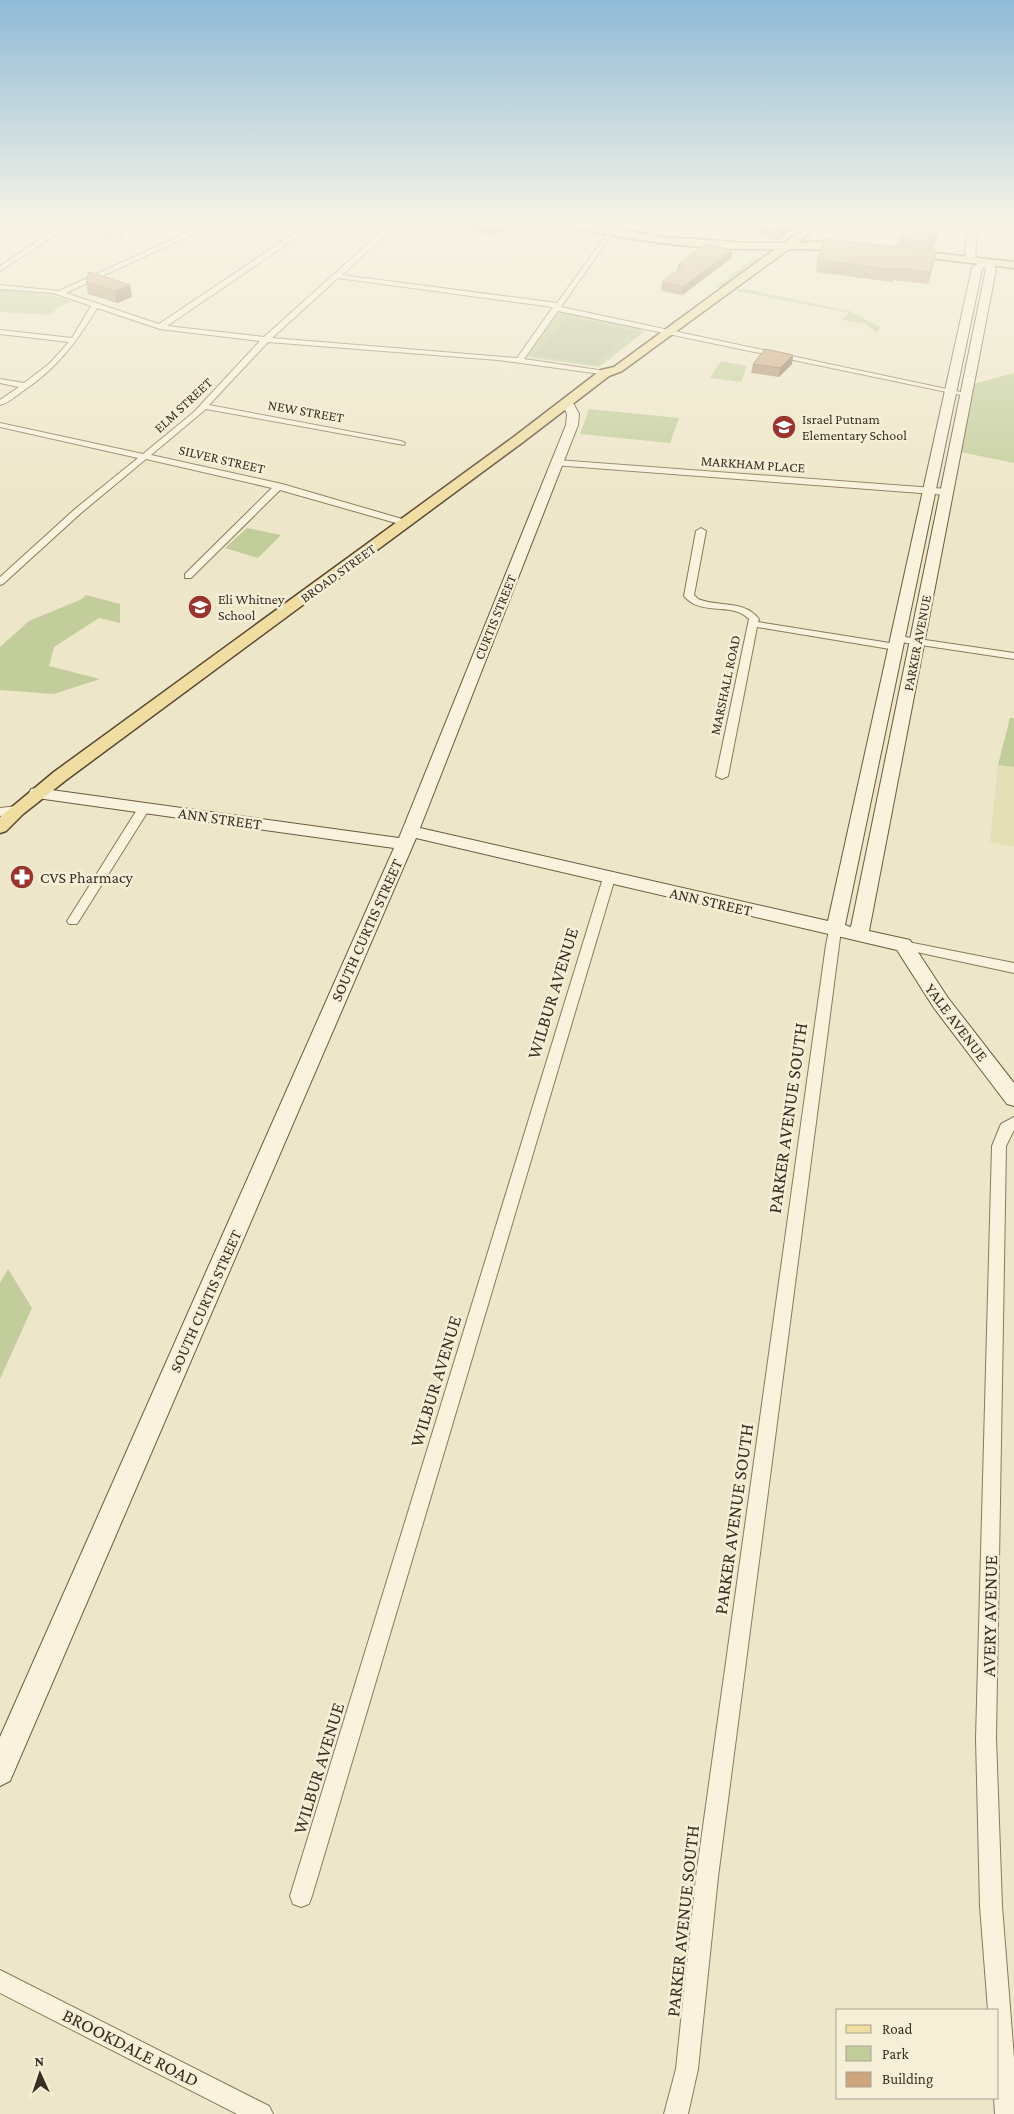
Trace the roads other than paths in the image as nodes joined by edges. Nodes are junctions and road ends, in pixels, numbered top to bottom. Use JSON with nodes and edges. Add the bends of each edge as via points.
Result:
{"nodes":[{"id":1,"x":87,"y":319,"type":"edge"},
{"id":2,"x":135,"y":319,"type":"edge"},
{"id":3,"x":172,"y":319,"type":"edge"},
{"id":4,"x":289,"y":319,"type":"edge"},
{"id":5,"x":549,"y":319,"type":"edge"},
{"id":6,"x":608,"y":319,"type":"edge"},
{"id":7,"x":667,"y":319,"type":"edge"},
{"id":8,"x":687,"y":319,"type":"edge"},
{"id":9,"x":976,"y":319,"type":"edge"},
{"id":10,"x":160,"y":327,"type":"junction"},
{"id":11,"x":654,"y":329,"type":"junction"},
{"id":12,"x":0,"y":332,"type":"edge"},
{"id":13,"x":668,"y":332,"type":"junction"},
{"id":14,"x":970,"y":339,"type":"junction"},
{"id":15,"x":74,"y":340,"type":"junction"},
{"id":16,"x":265,"y":340,"type":"junction"},
{"id":17,"x":519,"y":360,"type":"junction"},
{"id":18,"x":605,"y":373,"type":"junction"},
{"id":19,"x":0,"y":381,"type":"edge"},
{"id":20,"x":26,"y":386,"type":"junction"},
{"id":21,"x":951,"y":392,"type":"junction"},
{"id":22,"x":966,"y":394,"type":"junction"},
{"id":23,"x":0,"y":403,"type":"edge"},
{"id":24,"x":568,"y":403,"type":"junction"},
{"id":25,"x":205,"y":407,"type":"junction"},
{"id":26,"x":546,"y":419,"type":"junction"},
{"id":27,"x":573,"y":421,"type":"junction"},
{"id":28,"x":0,"y":425,"type":"edge"},
{"id":29,"x":942,"y":434,"type":"junction"},
{"id":30,"x":958,"y":436,"type":"junction"},
{"id":31,"x":401,"y":443,"type":"dead end"},
{"id":32,"x":146,"y":456,"type":"junction"},
{"id":33,"x":557,"y":463,"type":"junction"},
{"id":34,"x":279,"y":486,"type":"junction"},
{"id":35,"x":930,"y":491,"type":"junction"},
{"id":36,"x":947,"y":492,"type":"junction"},
{"id":37,"x":406,"y":523,"type":"junction"},
{"id":38,"x":701,"y":531,"type":"dead end"},
{"id":39,"x":916,"y":559,"type":"junction"},
{"id":40,"x":933,"y":562,"type":"junction"},
{"id":41,"x":188,"y":576,"type":"dead end"},
{"id":42,"x":0,"y":582,"type":"edge"},
{"id":43,"x":754,"y":624,"type":"junction"},
{"id":44,"x":918,"y":642,"type":"junction"},
{"id":45,"x":897,"y":643,"type":"junction"},
{"id":46,"x":1014,"y":656,"type":"edge"},
{"id":47,"x":881,"y":720,"type":"junction"},
{"id":48,"x":901,"y":723,"type":"junction"},
{"id":49,"x":722,"y":776,"type":"dead end"},
{"id":50,"x":37,"y":794,"type":"junction"},
{"id":51,"x":144,"y":808,"type":"junction"},
{"id":52,"x":8,"y":811,"type":"edge"},
{"id":53,"x":861,"y":811,"type":"junction"},
{"id":54,"x":883,"y":815,"type":"junction"},
{"id":55,"x":0,"y":827,"type":"edge"},
{"id":56,"x":407,"y":837,"type":"junction"},
{"id":57,"x":609,"y":878,"type":"junction"},
{"id":58,"x":73,"y":922,"type":"dead end"},
{"id":59,"x":836,"y":930,"type":"junction"},
{"id":60,"x":859,"y":935,"type":"junction"},
{"id":61,"x":903,"y":945,"type":"junction"},
{"id":62,"x":1014,"y":968,"type":"edge"},
{"id":63,"x":1014,"y":1098,"type":"edge"},
{"id":64,"x":1014,"y":1124,"type":"edge"},
{"id":65,"x":0,"y":1771,"type":"edge"},
{"id":66,"x":301,"y":1896,"type":"dead end"},
{"id":67,"x":0,"y":1981,"type":"edge"},
{"id":68,"x":261,"y":2114,"type":"edge"},
{"id":69,"x":676,"y":2114,"type":"edge"},
{"id":70,"x":1007,"y":2114,"type":"edge"}],
"edges":[{"from":1,"to":15,"type":"street"},
{"from":2,"to":10,"type":"street"},
{"from":3,"to":10,"type":"street"},
{"from":4,"to":16,"type":"street","name":"ELM STREET"},
{"from":5,"to":17,"type":"street"},
{"from":6,"to":11,"type":"street"},
{"from":7,"to":11,"type":"main road","name":"BROAD STREET"},
{"from":8,"to":13,"type":"main road","name":"BROAD STREET"},
{"from":9,"to":14,"type":"street","name":"PARKER AVENUE"},
{"from":10,"to":16,"type":"street"},
{"from":11,"to":13,"type":"street"},
{"from":11,"to":18,"type":"main road","name":"BROAD STREET","via":[[606,366]]},
{"from":12,"to":15,"type":"street"},
{"from":13,"to":18,"type":"main road","name":"BROAD STREET","via":[[618,369]]},
{"from":13,"to":21,"type":"street"},
{"from":14,"to":21,"type":"street","name":"PARKER AVENUE"},
{"from":14,"to":22,"type":"street","name":"PARKER AVENUE"},
{"from":15,"to":20,"type":"street","via":[[59,358]]},
{"from":16,"to":17,"type":"street"},
{"from":16,"to":25,"type":"street","name":"ELM STREET"},
{"from":17,"to":18,"type":"street"},
{"from":18,"to":24,"type":"main road","name":"BROAD STREET"},
{"from":19,"to":20,"type":"street"},
{"from":20,"to":23,"type":"street"},
{"from":21,"to":22,"type":"street"},
{"from":21,"to":29,"type":"street","name":"PARKER AVENUE"},
{"from":22,"to":30,"type":"street","name":"PARKER AVENUE"},
{"from":24,"to":26,"type":"main road","name":"BROAD STREET"},
{"from":24,"to":27,"type":"street"},
{"from":25,"to":31,"type":"street","name":"NEW STREET"},
{"from":25,"to":32,"type":"street","name":"ELM STREET"},
{"from":26,"to":27,"type":"main road"},
{"from":26,"to":37,"type":"main road","name":"BROAD STREET"},
{"from":27,"to":33,"type":"street","name":"CURTIS STREET"},
{"from":28,"to":32,"type":"street","name":"SILVER STREET"},
{"from":29,"to":30,"type":"street"},
{"from":29,"to":35,"type":"street","name":"PARKER AVENUE"},
{"from":30,"to":36,"type":"street","name":"PARKER AVENUE"},
{"from":32,"to":34,"type":"street","name":"SILVER STREET"},
{"from":32,"to":42,"type":"street","name":"ELM STREET","via":[[57,529]]},
{"from":33,"to":35,"type":"street","name":"MARKHAM PLACE"},
{"from":33,"to":56,"type":"street","name":"CURTIS STREET"},
{"from":34,"to":37,"type":"street","name":"SILVER STREET"},
{"from":34,"to":41,"type":"street"},
{"from":35,"to":36,"type":"street","name":"MARKHAM PLACE"},
{"from":35,"to":39,"type":"street","name":"PARKER AVENUE"},
{"from":36,"to":40,"type":"street","name":"PARKER AVENUE"},
{"from":37,"to":50,"type":"main road","name":"BROAD STREET"},
{"from":38,"to":43,"type":"street","via":[[690,596],[697,603],[747,610]]},
{"from":39,"to":40,"type":"street"},
{"from":39,"to":45,"type":"street","name":"PARKER AVENUE"},
{"from":40,"to":44,"type":"street","name":"PARKER AVENUE"},
{"from":43,"to":45,"type":"street","name":"MARSHALL ROAD"},
{"from":43,"to":49,"type":"street","name":"MARSHALL ROAD"},
{"from":44,"to":45,"type":"street","name":"MARSHALL ROAD"},
{"from":44,"to":46,"type":"street","name":"MARSHALL ROAD"},
{"from":44,"to":48,"type":"street","name":"PARKER AVENUE"},
{"from":45,"to":47,"type":"street","name":"PARKER AVENUE"},
{"from":47,"to":48,"type":"street"},
{"from":47,"to":53,"type":"street","name":"PARKER AVENUE"},
{"from":48,"to":54,"type":"street","name":"PARKER AVENUE"},
{"from":50,"to":51,"type":"street","name":"ANN STREET"},
{"from":50,"to":52,"type":"main road","name":"BROAD STREET"},
{"from":51,"to":56,"type":"street","name":"ANN STREET"},
{"from":51,"to":58,"type":"street"},
{"from":52,"to":55,"type":"main road","name":"BROAD STREET"},
{"from":53,"to":54,"type":"street"},
{"from":53,"to":59,"type":"street","name":"PARKER AVENUE"},
{"from":54,"to":60,"type":"street","name":"PARKER AVENUE"},
{"from":56,"to":57,"type":"street","name":"ANN STREET"},
{"from":56,"to":65,"type":"street","name":"SOUTH CURTIS STREET"},
{"from":57,"to":59,"type":"street","name":"ANN STREET"},
{"from":57,"to":66,"type":"street","name":"WILBUR AVENUE"},
{"from":59,"to":60,"type":"street","name":"ANN STREET"},
{"from":59,"to":69,"type":"street","name":"PARKER AVENUE SOUTH","via":[[708,1868],[687,2069]]},
{"from":60,"to":61,"type":"street","name":"ANN STREET"},
{"from":61,"to":62,"type":"street","name":"ANN STREET"},
{"from":61,"to":63,"type":"street","name":"YALE AVENUE"},
{"from":64,"to":70,"type":"street","name":"AVERY AVENUE","via":[[1006,1128],[999,1146],[986,1738],[992,1906]]},
{"from":67,"to":68,"type":"street","name":"BROOKDALE ROAD"}]}
